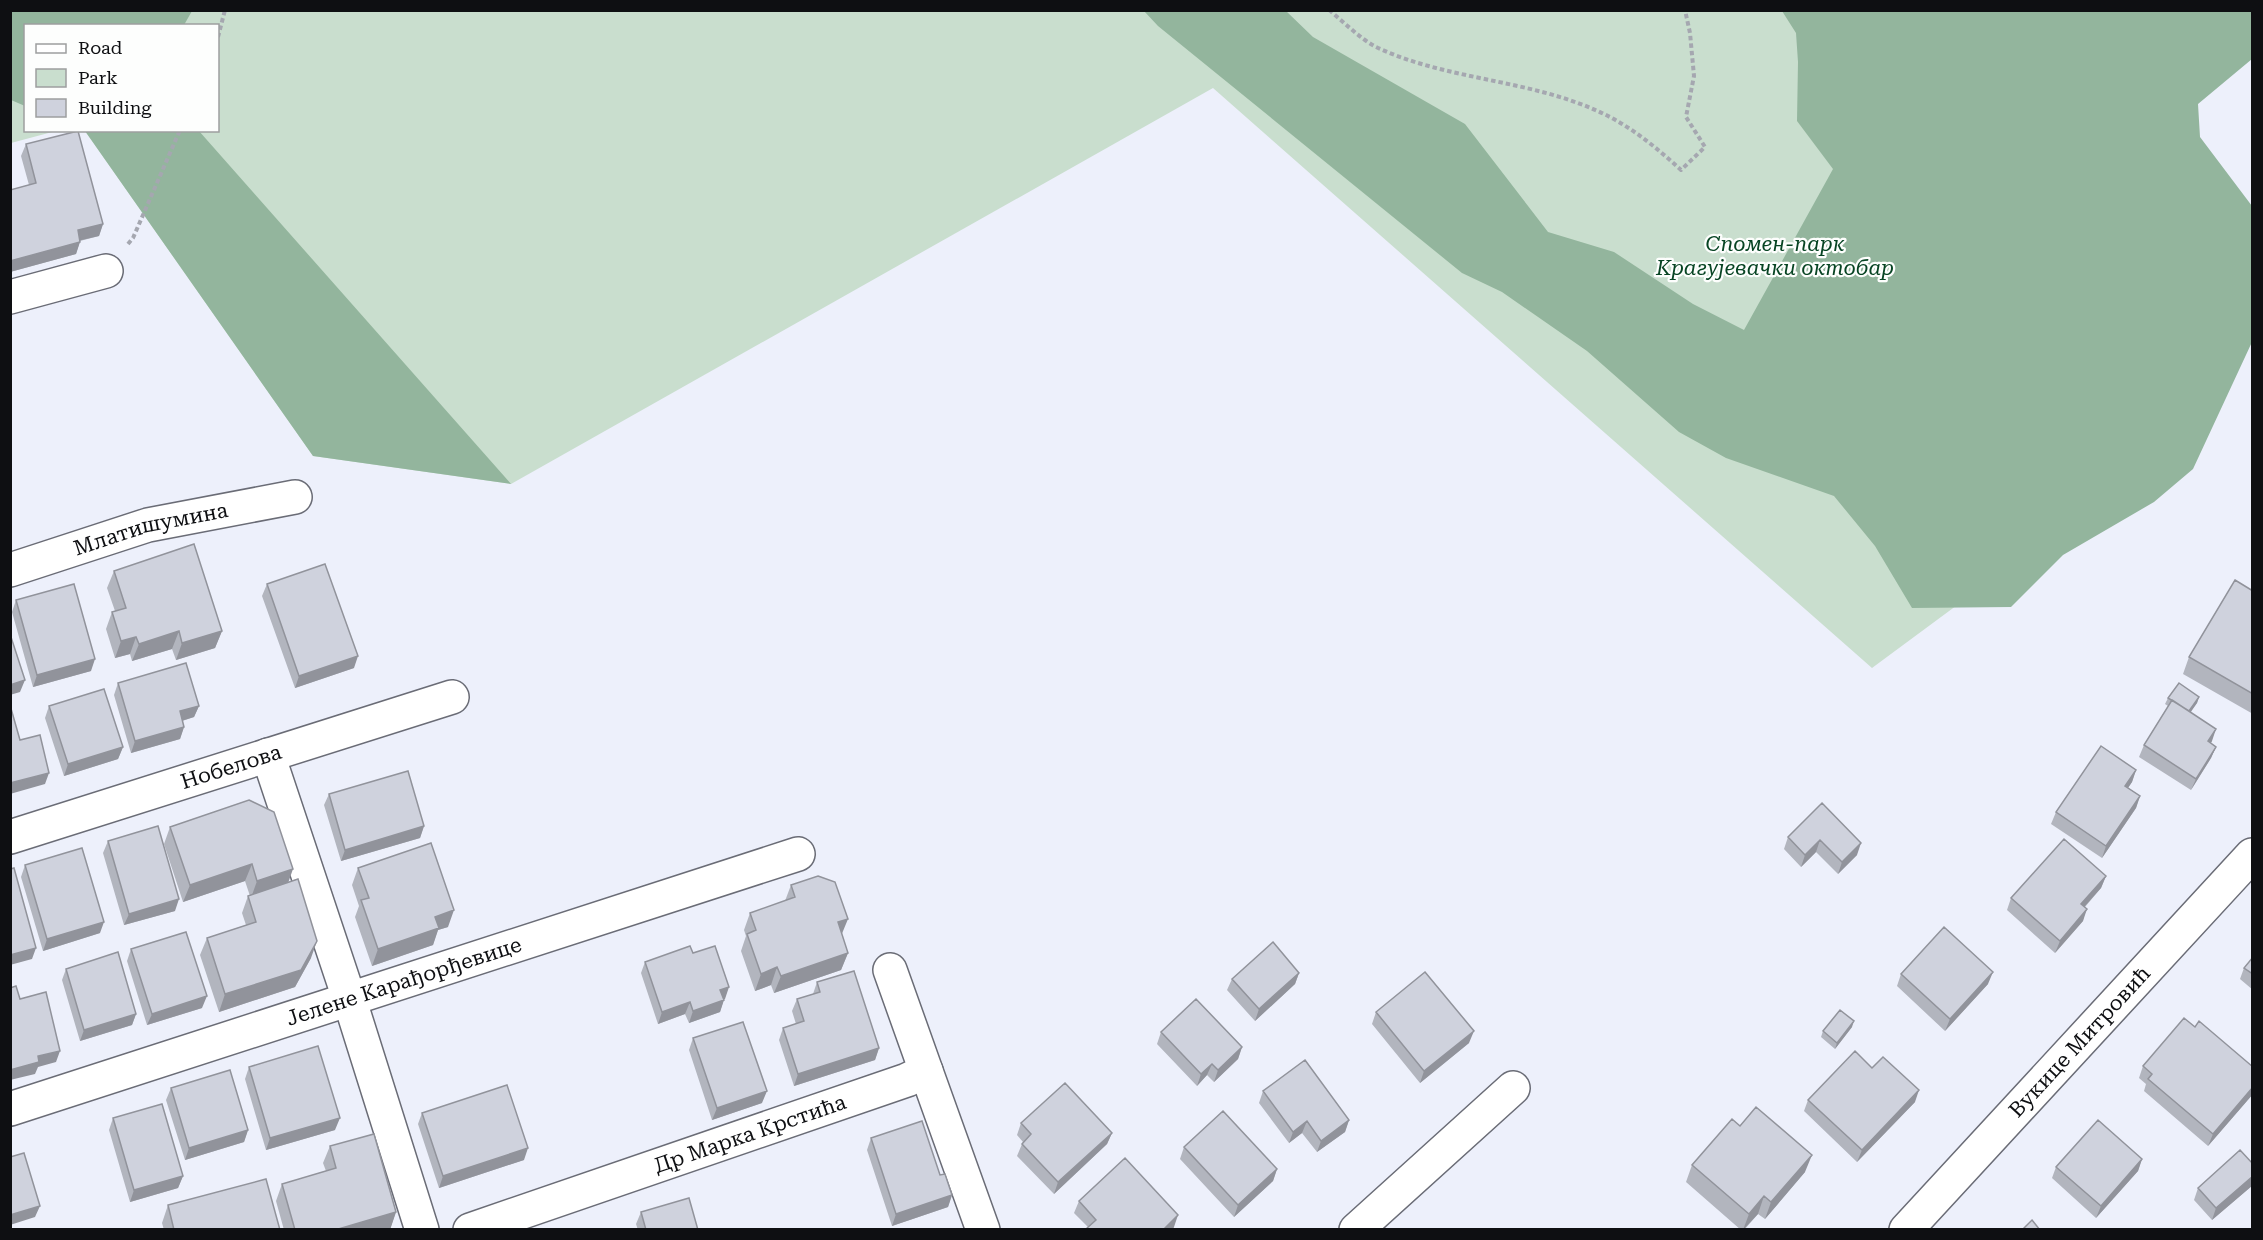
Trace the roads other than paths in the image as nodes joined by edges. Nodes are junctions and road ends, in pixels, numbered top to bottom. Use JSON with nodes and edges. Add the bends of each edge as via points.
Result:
{"nodes":[{"id":1,"x":106,"y":271,"type":"road end"},
{"id":2,"x":10,"y":297,"type":"edge"},
{"id":3,"x":295,"y":497,"type":"dead end"},
{"id":4,"x":10,"y":570,"type":"edge"},
{"id":5,"x":452,"y":697,"type":"dead end"},
{"id":6,"x":268,"y":755,"type":"junction"},
{"id":7,"x":10,"y":837,"type":"edge"},
{"id":8,"x":798,"y":854,"type":"dead end"},
{"id":9,"x":2253,"y":855,"type":"edge"},
{"id":10,"x":890,"y":970,"type":"dead end"},
{"id":11,"x":349,"y":998,"type":"junction"},
{"id":12,"x":926,"y":1071,"type":"junction"},
{"id":13,"x":1513,"y":1088,"type":"dead end"},
{"id":14,"x":10,"y":1109,"type":"edge"},
{"id":15,"x":422,"y":1230,"type":"edge"},
{"id":16,"x":470,"y":1230,"type":"edge"},
{"id":17,"x":983,"y":1230,"type":"edge"},
{"id":18,"x":1356,"y":1230,"type":"edge"},
{"id":19,"x":1906,"y":1230,"type":"edge"}],
"edges":[{"from":1,"to":2,"type":"street"},
{"from":3,"to":4,"type":"street","name":"Млатишумина","via":[[148,525]]},
{"from":5,"to":6,"type":"street","name":"Нобелова"},
{"from":6,"to":7,"type":"street","name":"Нобелова"},
{"from":6,"to":11,"type":"street"},
{"from":8,"to":11,"type":"street","name":"Јелене Карађорђевице"},
{"from":9,"to":19,"type":"street","name":"Вукице Митровић"},
{"from":10,"to":12,"type":"street"},
{"from":11,"to":14,"type":"street","name":"Јелене Карађорђевице"},
{"from":11,"to":15,"type":"street"},
{"from":12,"to":16,"type":"street","name":"Др Марка Крстића"},
{"from":12,"to":17,"type":"street"},
{"from":13,"to":18,"type":"street"}]}
